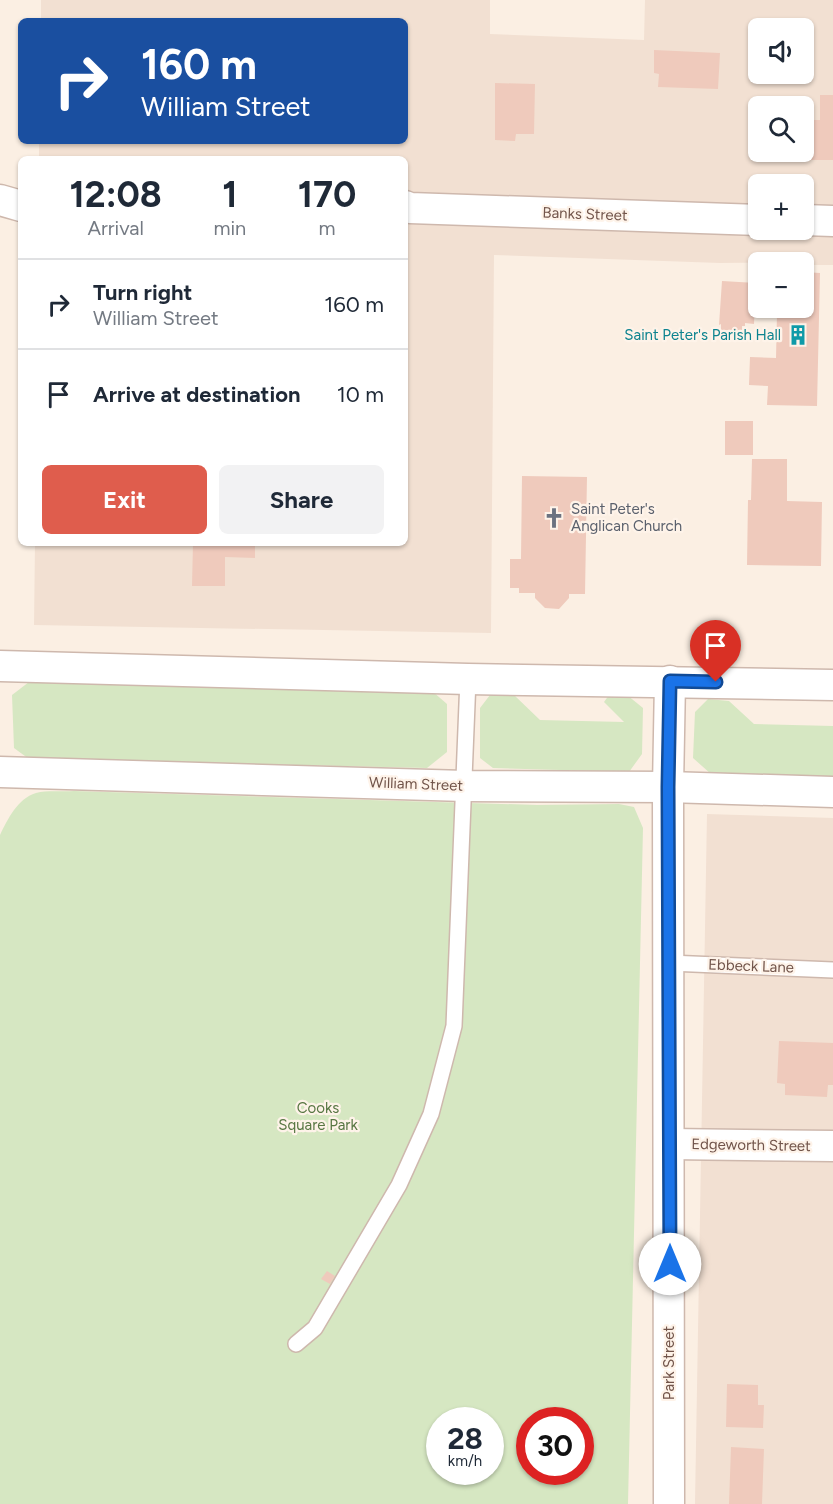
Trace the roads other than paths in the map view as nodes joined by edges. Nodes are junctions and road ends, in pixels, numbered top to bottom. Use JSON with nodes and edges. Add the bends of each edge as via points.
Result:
{"nodes":[{"id":1,"x":18,"y":192,"type":"edge"},
{"id":2,"x":0,"y":198,"type":"edge"},
{"id":3,"x":18,"y":205,"type":"edge"},
{"id":4,"x":408,"y":208,"type":"edge"},
{"id":5,"x":748,"y":220,"type":"edge"},
{"id":6,"x":814,"y":220,"type":"edge"},
{"id":7,"x":833,"y":221,"type":"edge"},
{"id":8,"x":0,"y":666,"type":"edge"},
{"id":9,"x":468,"y":679,"type":"junction"},
{"id":10,"x":670,"y":681,"type":"junction"},
{"id":11,"x":833,"y":685,"type":"edge"},
{"id":12,"x":0,"y":772,"type":"edge"},
{"id":13,"x":465,"y":786,"type":"junction"},
{"id":14,"x":668,"y":787,"type":"junction"},
{"id":15,"x":833,"y":792,"type":"edge"},
{"id":16,"x":669,"y":963,"type":"junction"},
{"id":17,"x":833,"y":970,"type":"edge"},
{"id":18,"x":670,"y":1144,"type":"junction"},
{"id":19,"x":833,"y":1146,"type":"edge"},
{"id":20,"x":296,"y":1344,"type":"dead end"},
{"id":21,"x":669,"y":1504,"type":"edge"}],
"edges":[{"from":1,"to":2,"type":"street"},
{"from":2,"to":3,"type":"street"},
{"from":4,"to":5,"type":"street","name":"Banks Street"},
{"from":6,"to":7,"type":"street"},
{"from":8,"to":9,"type":"street"},
{"from":9,"to":10,"type":"street"},
{"from":9,"to":13,"type":"lane"},
{"from":10,"to":11,"type":"street"},
{"from":10,"to":14,"type":"street","name":"Park Street"},
{"from":12,"to":13,"type":"street","name":"William Street"},
{"from":13,"to":14,"type":"street","name":"William Street"},
{"from":13,"to":20,"type":"lane","via":[[454,1026],[431,1114],[399,1185],[321,1318]]},
{"from":14,"to":15,"type":"street","name":"William Street"},
{"from":14,"to":16,"type":"street","name":"Park Street"},
{"from":16,"to":17,"type":"lane","name":"Ebbeck Lane"},
{"from":16,"to":18,"type":"street","name":"Park Street"},
{"from":18,"to":19,"type":"street","name":"Edgeworth Street"},
{"from":18,"to":21,"type":"street","name":"Park Street"}]}
